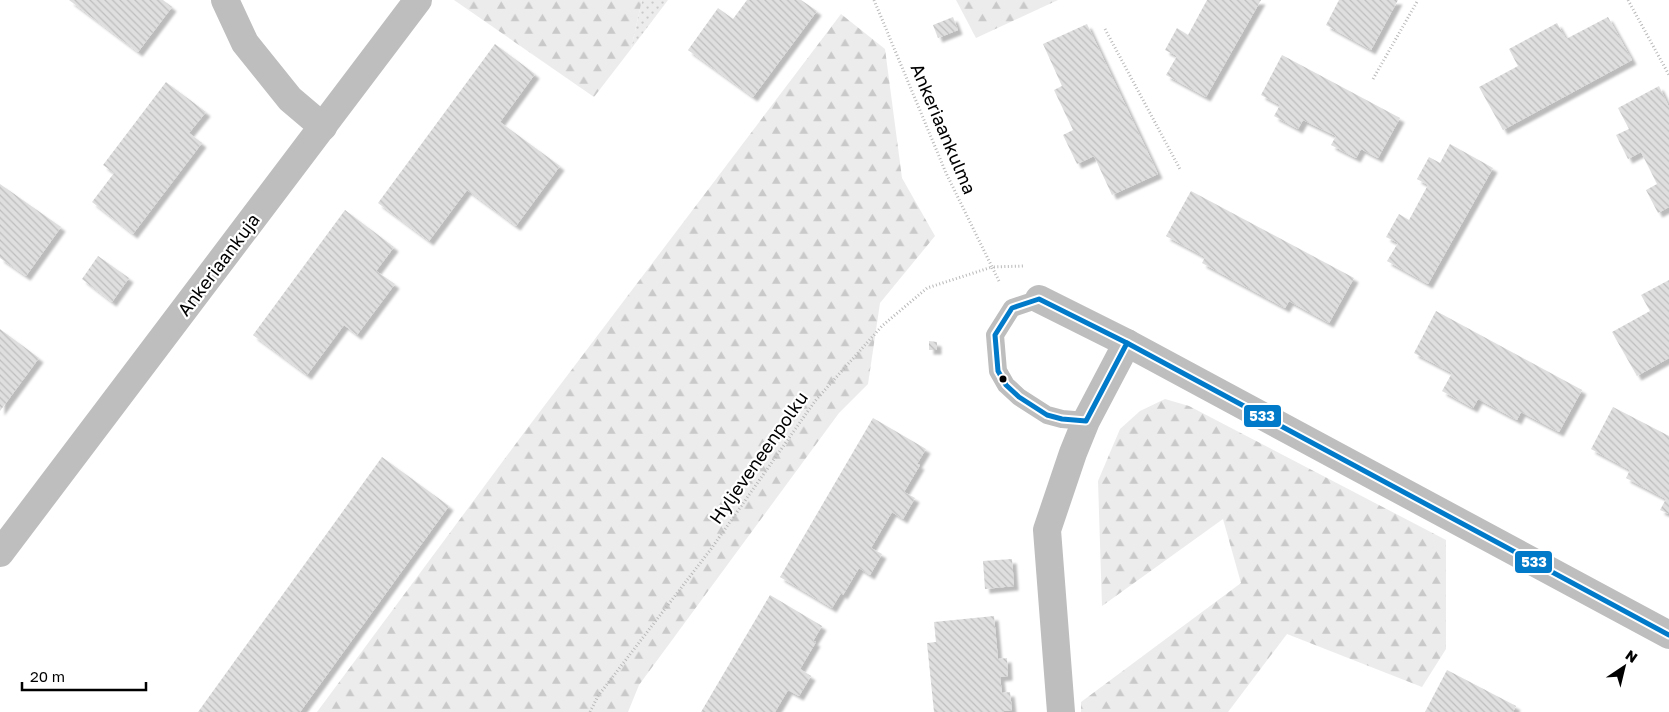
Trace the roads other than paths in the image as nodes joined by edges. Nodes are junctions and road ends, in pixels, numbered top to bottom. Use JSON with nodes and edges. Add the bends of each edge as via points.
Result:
{"nodes":[{"id":1,"x":224,"y":0,"type":"edge"},
{"id":2,"x":418,"y":0,"type":"edge"},
{"id":3,"x":323,"y":127,"type":"junction"},
{"id":4,"x":1040,"y":299,"type":"joint"},
{"id":5,"x":1127,"y":343,"type":"junction"},
{"id":6,"x":1086,"y":421,"type":"junction"},
{"id":7,"x":9,"y":522,"type":"edge"},
{"id":8,"x":0,"y":553,"type":"edge"},
{"id":9,"x":1669,"y":635,"type":"edge"},
{"id":10,"x":1061,"y":712,"type":"edge"}],
"edges":[{"from":1,"to":3,"type":"street","via":[[245,43],[290,99]]},
{"from":2,"to":3,"type":"street","name":"Ankeriaankuja"},
{"from":3,"to":7,"type":"street","name":"Ankeriaankuja"},
{"from":4,"to":5,"type":"street"},
{"from":4,"to":6,"type":"lane","via":[[1012,308],[995,335],[998,371],[1006,385],[1019,397],[1047,415]]},
{"from":5,"to":6,"type":"street"},
{"from":5,"to":9,"type":"street"},
{"from":6,"to":10,"type":"street","via":[[1047,530]]},
{"from":7,"to":8,"type":"street","name":"Ankeriaankuja"}]}
